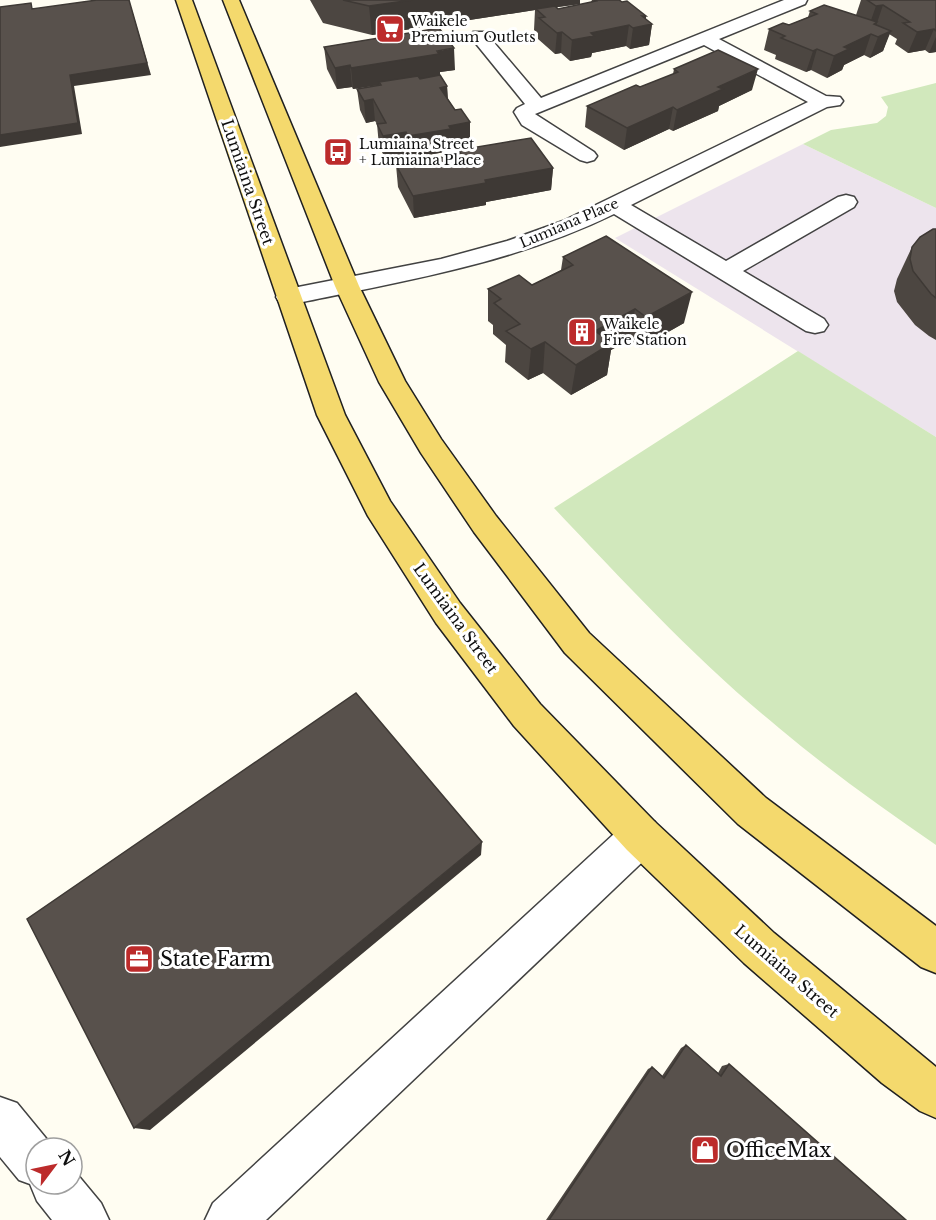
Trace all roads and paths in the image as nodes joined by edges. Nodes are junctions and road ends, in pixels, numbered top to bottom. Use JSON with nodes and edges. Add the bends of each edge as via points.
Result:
{"nodes":[{"id":1,"x":184,"y":0,"type":"edge"},
{"id":2,"x":231,"y":0,"type":"edge"},
{"id":3,"x":799,"y":0,"type":"edge"},
{"id":4,"x":479,"y":36,"type":"dead end"},
{"id":5,"x":705,"y":38,"type":"junction"},
{"id":6,"x":537,"y":106,"type":"junction"},
{"id":7,"x":587,"y":156,"type":"dead end"},
{"id":8,"x":846,"y":202,"type":"dead end"},
{"id":9,"x":615,"y":205,"type":"junction"},
{"id":10,"x":726,"y":271,"type":"junction"},
{"id":11,"x":347,"y":286,"type":"junction"},
{"id":12,"x":288,"y":297,"type":"junction"},
{"id":13,"x":815,"y":325,"type":"dead end"},
{"id":14,"x":641,"y":836,"type":"junction"},
{"id":15,"x":936,"y":952,"type":"edge"},
{"id":16,"x":936,"y":1095,"type":"edge"},
{"id":17,"x":0,"y":1120,"type":"edge"},
{"id":18,"x":24,"y":1149,"type":"edge"},
{"id":19,"x":64,"y":1196,"type":"edge"},
{"id":20,"x":84,"y":1220,"type":"edge"},
{"id":21,"x":230,"y":1220,"type":"edge"}],
"edges":[{"from":1,"to":12,"type":"main road","name":"Lumiaina Street"},
{"from":2,"to":11,"type":"main road"},
{"from":3,"to":5,"type":"street"},
{"from":4,"to":6,"type":"street"},
{"from":5,"to":6,"type":"street"},
{"from":5,"to":9,"type":"street","name":"Lumiana Place","via":[[828,102]]},
{"from":6,"to":7,"type":"street","via":[[524,112],[529,121]]},
{"from":8,"to":10,"type":"street"},
{"from":9,"to":10,"type":"street"},
{"from":9,"to":11,"type":"street","name":"Lumiana Place","via":[[570,226],[489,254]]},
{"from":10,"to":13,"type":"street"},
{"from":11,"to":12,"type":"street","name":"Lumiana Place"},
{"from":11,"to":15,"type":"main road","via":[[392,381],[431,447],[576,643],[752,811]]},
{"from":12,"to":14,"type":"main road","name":"Lumiaina Street","via":[[331,415],[379,508],[448,613],[527,715]]},
{"from":14,"to":16,"type":"main road","name":"Lumiaina Street","via":[[759,948]]},
{"from":14,"to":21,"type":"street"},
{"from":17,"to":18,"type":"street"},
{"from":19,"to":20,"type":"street"}]}
